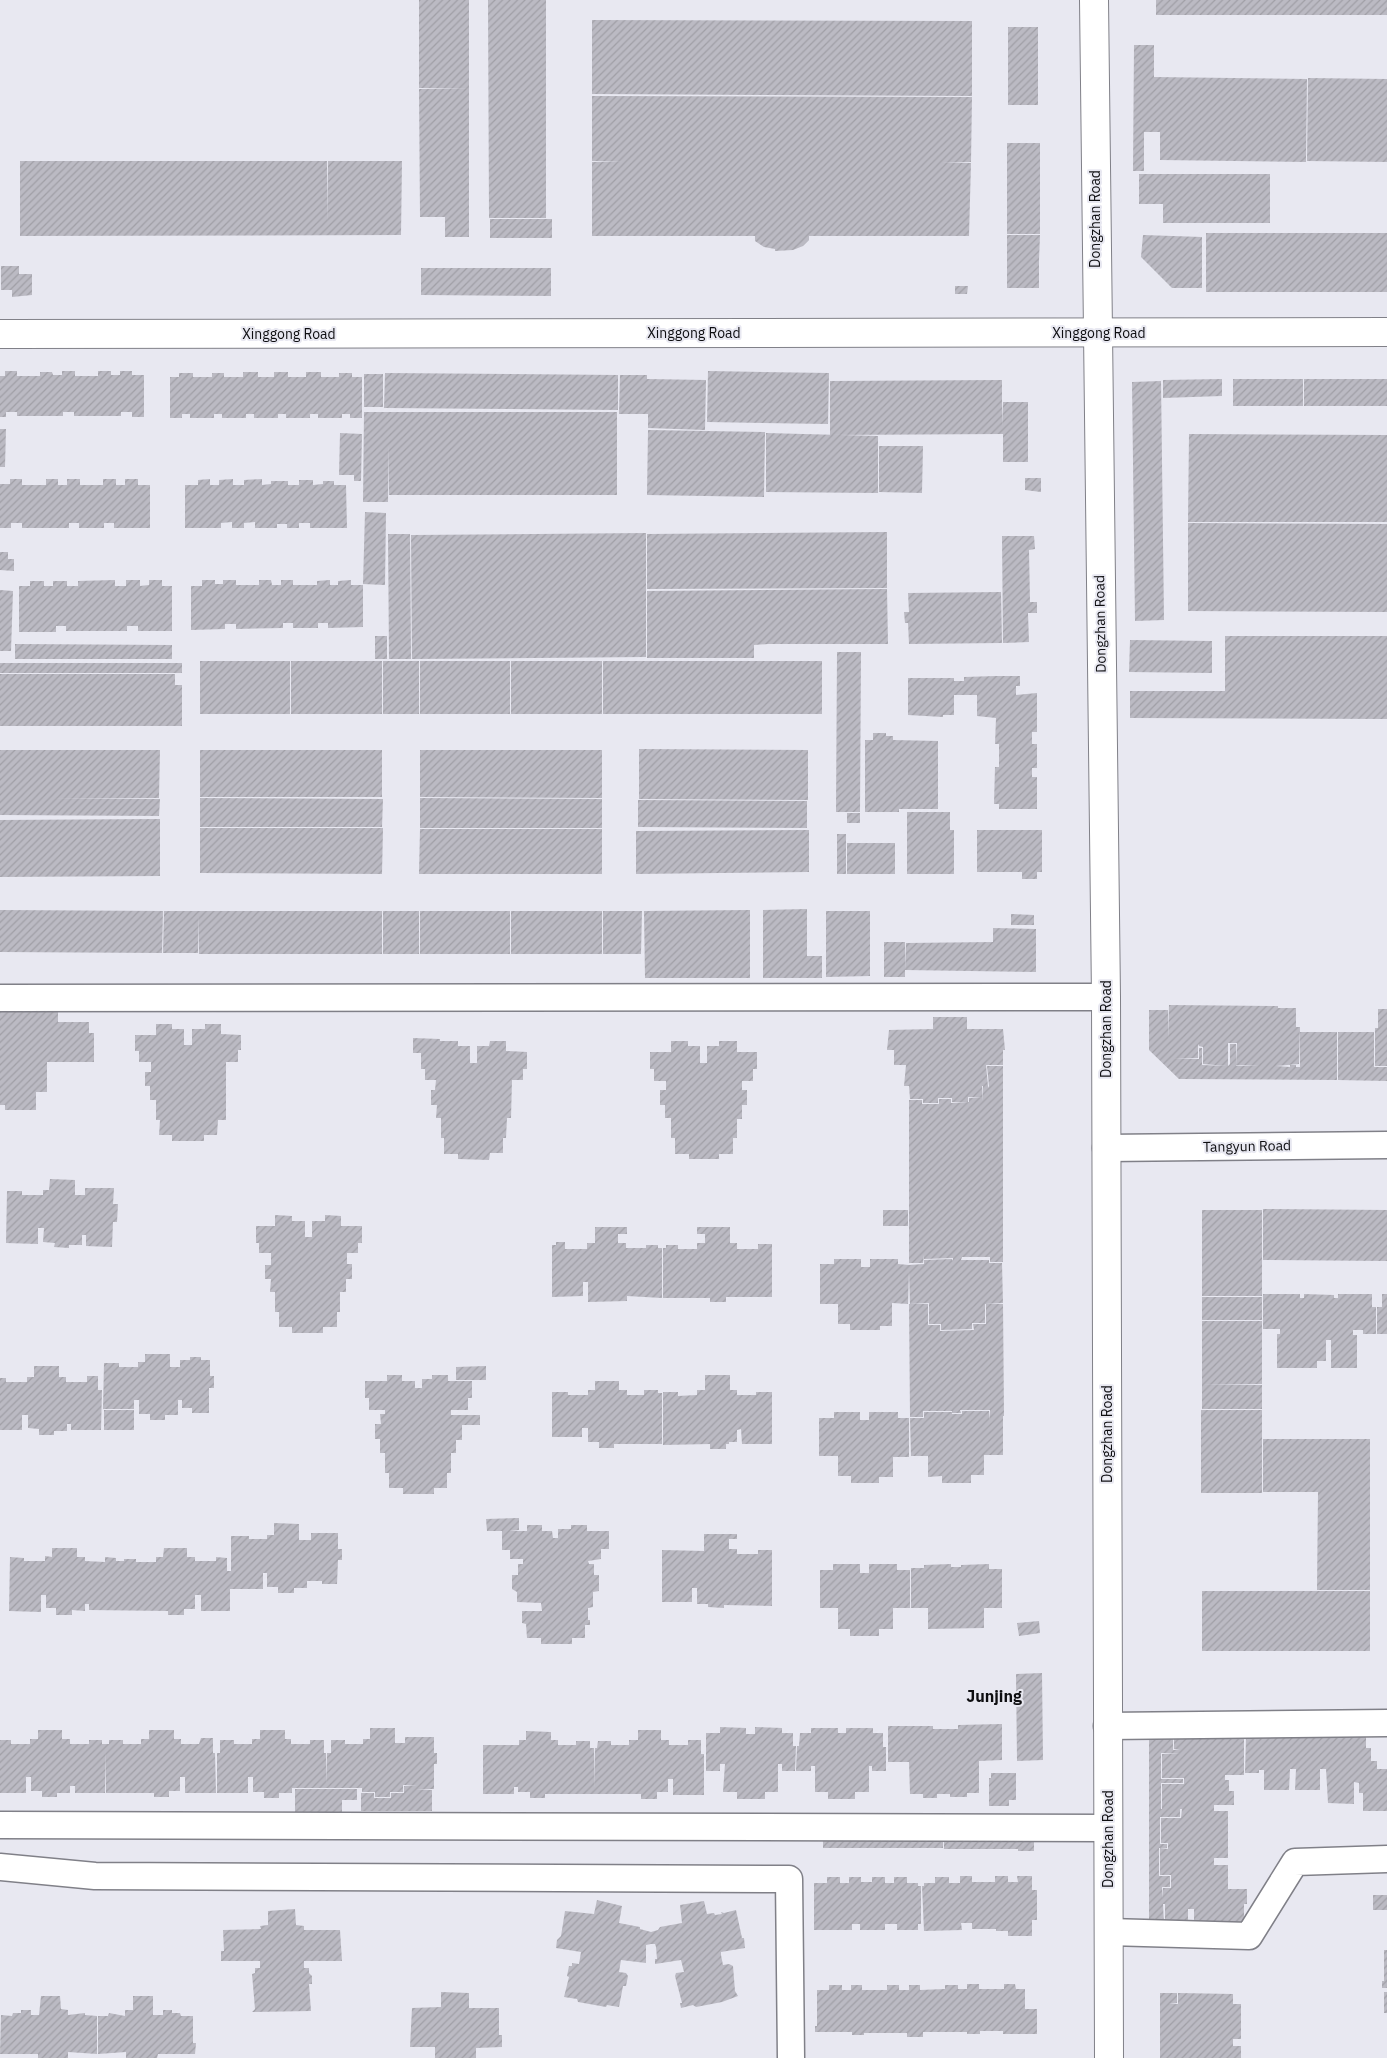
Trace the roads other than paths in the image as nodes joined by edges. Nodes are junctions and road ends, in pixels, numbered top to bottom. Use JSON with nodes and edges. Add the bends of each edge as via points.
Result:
{"nodes":[{"id":1,"x":1094,"y":0,"type":"edge"},
{"id":2,"x":1387,"y":332,"type":"edge"},
{"id":3,"x":1096,"y":333,"type":"junction"},
{"id":4,"x":0,"y":334,"type":"edge"},
{"id":5,"x":1106,"y":997,"type":"junction"},
{"id":6,"x":0,"y":998,"type":"edge"},
{"id":7,"x":1387,"y":1145,"type":"edge"},
{"id":8,"x":1106,"y":1148,"type":"junction"},
{"id":9,"x":1387,"y":1723,"type":"edge"},
{"id":10,"x":1107,"y":1726,"type":"junction"},
{"id":11,"x":0,"y":1825,"type":"edge"},
{"id":12,"x":1108,"y":1828,"type":"junction"},
{"id":13,"x":1387,"y":1859,"type":"edge"},
{"id":14,"x":0,"y":1867,"type":"edge"},
{"id":15,"x":1109,"y":1932,"type":"junction"},
{"id":16,"x":791,"y":2058,"type":"edge"},
{"id":17,"x":1109,"y":2058,"type":"edge"}],
"edges":[{"from":1,"to":3,"type":"street","name":"Dongzhan Road"},
{"from":2,"to":3,"type":"street","name":"Xinggong Road"},
{"from":3,"to":4,"type":"street","name":"Xinggong Road"},
{"from":3,"to":5,"type":"street","name":"Dongzhan Road"},
{"from":5,"to":6,"type":"street"},
{"from":5,"to":8,"type":"street","name":"Dongzhan Road"},
{"from":7,"to":8,"type":"street","name":"Tangyun Road"},
{"from":8,"to":10,"type":"street","name":"Dongzhan Road"},
{"from":9,"to":10,"type":"street"},
{"from":10,"to":12,"type":"street","name":"Dongzhan Road"},
{"from":11,"to":12,"type":"street"},
{"from":12,"to":15,"type":"street","name":"Dongzhan Road"},
{"from":13,"to":15,"type":"street","via":[[1295,1862],[1249,1936]]},
{"from":14,"to":16,"type":"street","via":[[95,1876],[789,1879]]},
{"from":15,"to":17,"type":"street","name":"Dongzhan Road"}]}
